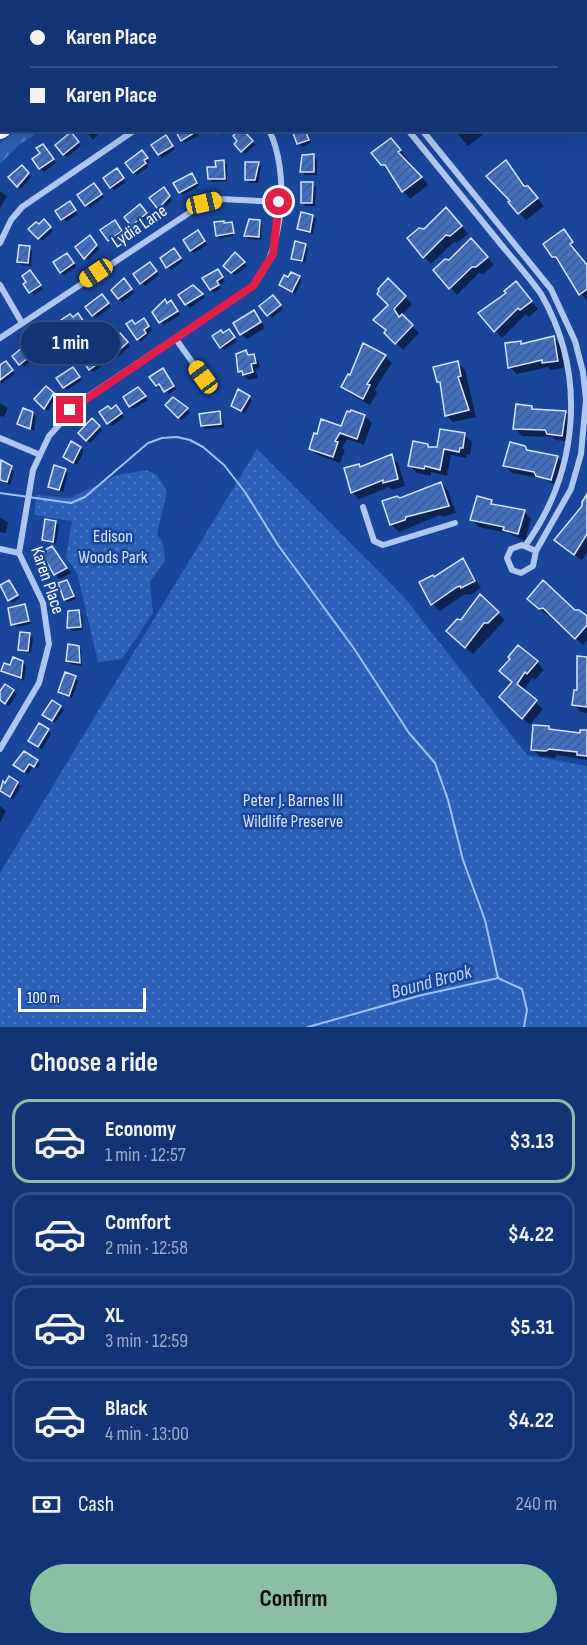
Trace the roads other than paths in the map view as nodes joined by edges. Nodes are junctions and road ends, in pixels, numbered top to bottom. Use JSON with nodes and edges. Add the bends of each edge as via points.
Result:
{"nodes":[{"id":1,"x":132,"y":132,"type":"edge"},
{"id":2,"x":270,"y":132,"type":"edge"},
{"id":3,"x":410,"y":132,"type":"edge"},
{"id":4,"x":424,"y":132,"type":"edge"},
{"id":5,"x":279,"y":202,"type":"junction"},
{"id":6,"x":0,"y":243,"type":"edge"},
{"id":7,"x":0,"y":285,"type":"edge"},
{"id":8,"x":22,"y":323,"type":"junction"},
{"id":9,"x":0,"y":338,"type":"edge"},
{"id":10,"x":175,"y":338,"type":"junction"},
{"id":11,"x":203,"y":377,"type":"dead end"},
{"id":12,"x":0,"y":438,"type":"edge"},
{"id":13,"x":38,"y":454,"type":"junction"},
{"id":14,"x":363,"y":507,"type":"dead end"},
{"id":15,"x":455,"y":523,"type":"dead end"},
{"id":16,"x":525,"y":546,"type":"junction"},
{"id":17,"x":0,"y":549,"type":"edge"},
{"id":18,"x":536,"y":550,"type":"junction"},
{"id":19,"x":19,"y":553,"type":"junction"},
{"id":20,"x":0,"y":749,"type":"edge"}],
"edges":[{"from":1,"to":6,"type":"street","via":[[22,207]]},
{"from":2,"to":5,"type":"street","name":"Karen Place","via":[[279,159]]},
{"from":3,"to":16,"type":"street","via":[[541,295],[566,347],[576,417],[564,477],[549,510]]},
{"from":4,"to":18,"type":"street","via":[[551,289],[575,341],[583,372],[586,418],[581,454],[571,489]]},
{"from":5,"to":8,"type":"street","name":"Lydia Lane","via":[[220,199],[204,203]]},
{"from":5,"to":10,"type":"street","name":"Karen Place","via":[[273,254],[260,278]]},
{"from":7,"to":8,"type":"street"},
{"from":8,"to":9,"type":"street","name":"Lydia Lane"},
{"from":10,"to":11,"type":"street"},
{"from":10,"to":13,"type":"street","name":"Karen Place","via":[[81,401],[61,420]]},
{"from":12,"to":13,"type":"street"},
{"from":13,"to":19,"type":"street","name":"Karen Place"},
{"from":14,"to":15,"type":"street","via":[[374,541],[383,545]]},
{"from":16,"to":18,"type":"street"},
{"from":16,"to":18,"type":"street","via":[[509,551],[507,564],[512,570],[530,570]]},
{"from":17,"to":19,"type":"street"},
{"from":19,"to":20,"type":"street","name":"Karen Place","via":[[43,603],[49,644],[39,683]]}]}
